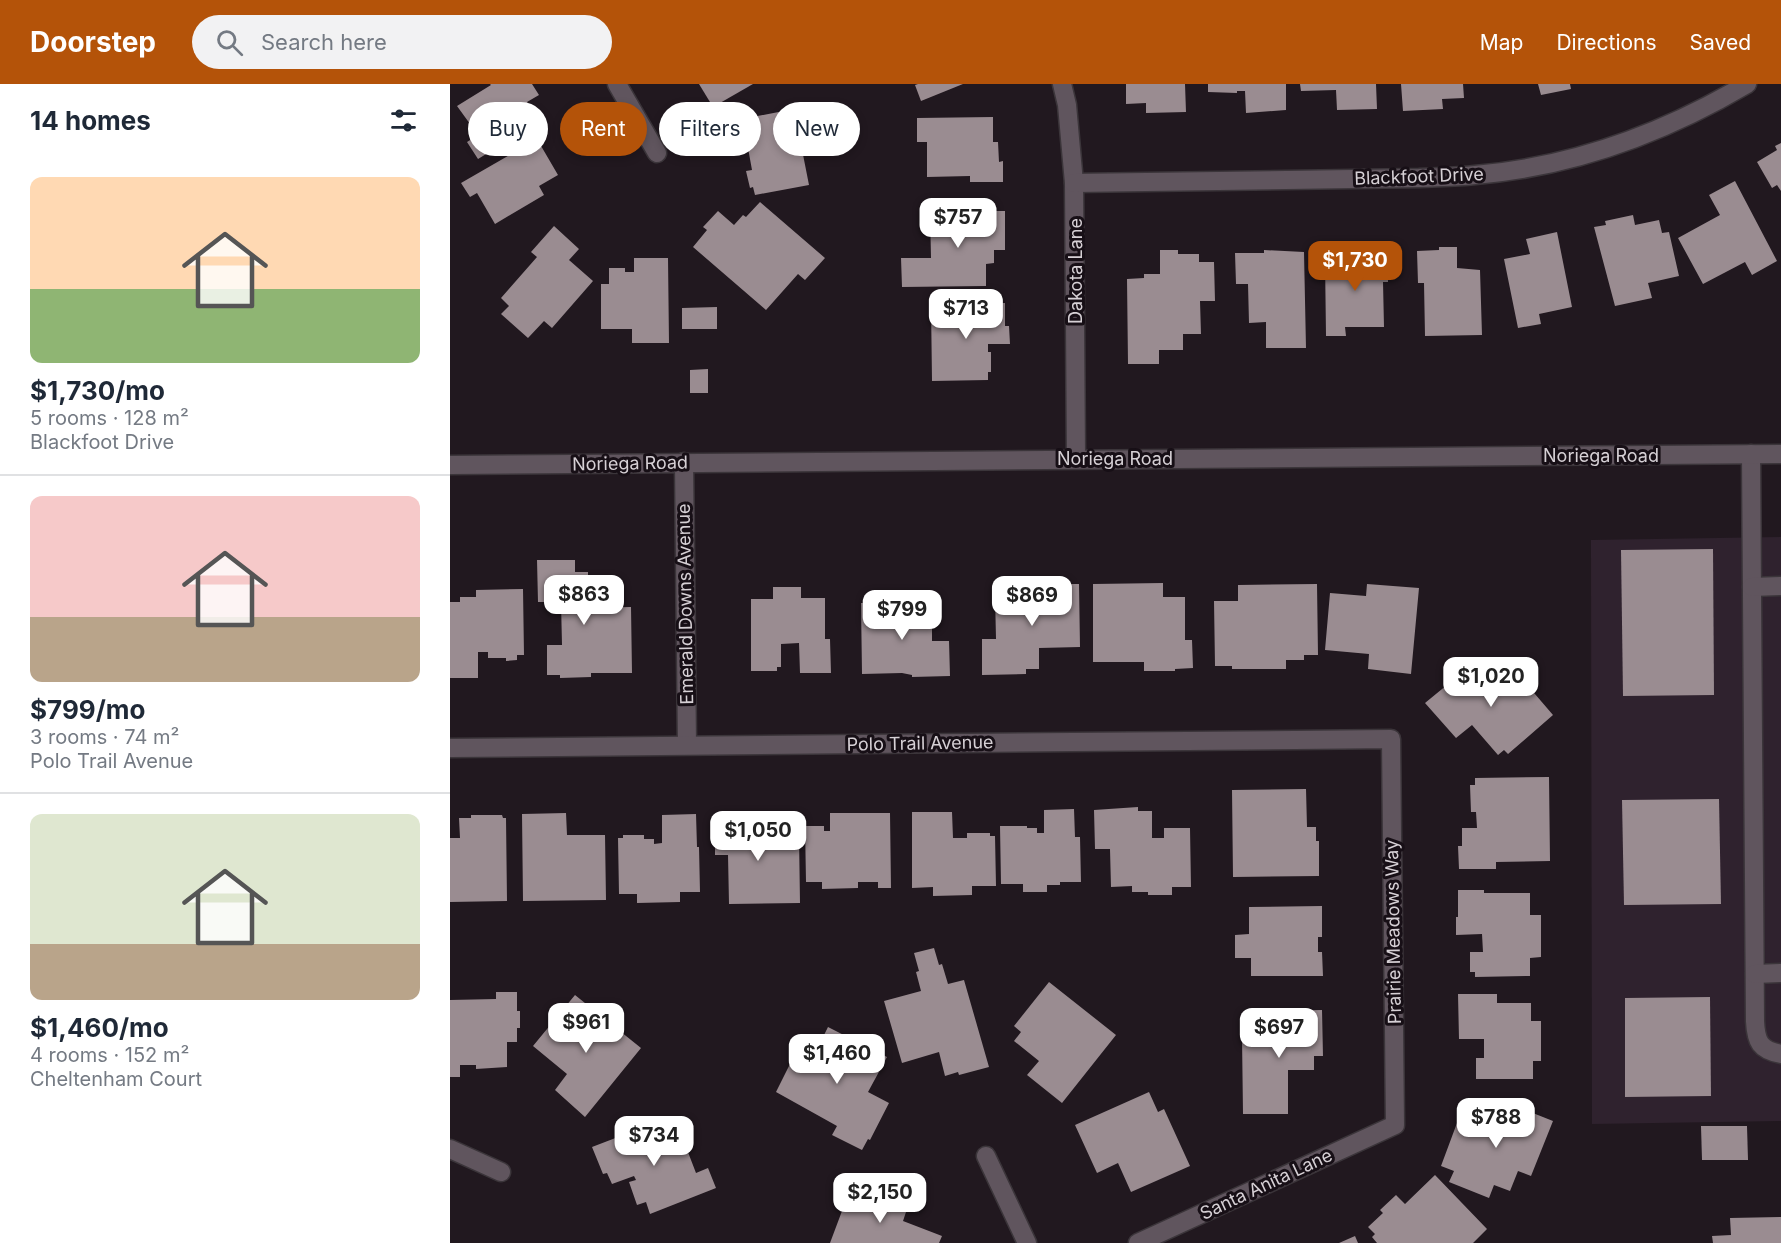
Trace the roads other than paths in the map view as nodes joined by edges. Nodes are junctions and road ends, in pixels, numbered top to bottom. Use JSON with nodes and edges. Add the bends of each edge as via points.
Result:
{"nodes":[{"id":1,"x":617,"y":84,"type":"edge"},
{"id":2,"x":1062,"y":84,"type":"edge"},
{"id":3,"x":1748,"y":84,"type":"edge"},
{"id":4,"x":657,"y":153,"type":"dead end"},
{"id":5,"x":1074,"y":183,"type":"junction"},
{"id":6,"x":1751,"y":454,"type":"junction"},
{"id":7,"x":1781,"y":454,"type":"edge"},
{"id":8,"x":1076,"y":459,"type":"junction"},
{"id":9,"x":684,"y":462,"type":"junction"},
{"id":10,"x":450,"y":465,"type":"edge"},
{"id":11,"x":1781,"y":586,"type":"edge"},
{"id":12,"x":1752,"y":587,"type":"junction"},
{"id":13,"x":1391,"y":739,"type":"joint"},
{"id":14,"x":687,"y":745,"type":"junction"},
{"id":15,"x":450,"y":747,"type":"edge"},
{"id":16,"x":1755,"y":974,"type":"junction"},
{"id":17,"x":1781,"y":974,"type":"edge"},
{"id":18,"x":1781,"y":1054,"type":"edge"},
{"id":19,"x":1395,"y":1125,"type":"joint"},
{"id":20,"x":450,"y":1149,"type":"edge"},
{"id":21,"x":987,"y":1156,"type":"dead end"},
{"id":22,"x":501,"y":1172,"type":"dead end"},
{"id":23,"x":1027,"y":1243,"type":"edge"},
{"id":24,"x":1138,"y":1243,"type":"edge"}],
"edges":[{"from":1,"to":4,"type":"street"},
{"from":2,"to":5,"type":"street","name":"Dakota Lane"},
{"from":3,"to":5,"type":"street","name":"Blackfoot Drive","via":[[1639,137],[1586,155],[1531,167],[1419,178]]},
{"from":5,"to":8,"type":"street","name":"Dakota Lane"},
{"from":6,"to":7,"type":"street","name":"Noriega Road"},
{"from":6,"to":8,"type":"street","name":"Noriega Road"},
{"from":6,"to":12,"type":"street"},
{"from":8,"to":9,"type":"street","name":"Noriega Road"},
{"from":9,"to":10,"type":"street","name":"Noriega Road"},
{"from":9,"to":14,"type":"street","name":"Emerald Downs Avenue"},
{"from":11,"to":12,"type":"street"},
{"from":12,"to":16,"type":"street"},
{"from":13,"to":14,"type":"street","name":"Polo Trail Avenue"},
{"from":13,"to":19,"type":"street","name":"Prairie Meadows Way"},
{"from":14,"to":15,"type":"street","name":"Polo Trail Avenue"},
{"from":16,"to":17,"type":"street"},
{"from":16,"to":18,"type":"street","via":[[1758,1041],[1770,1052]]},
{"from":19,"to":24,"type":"street","name":"Santa Anita Lane"},
{"from":20,"to":22,"type":"street"},
{"from":21,"to":23,"type":"street"}]}
